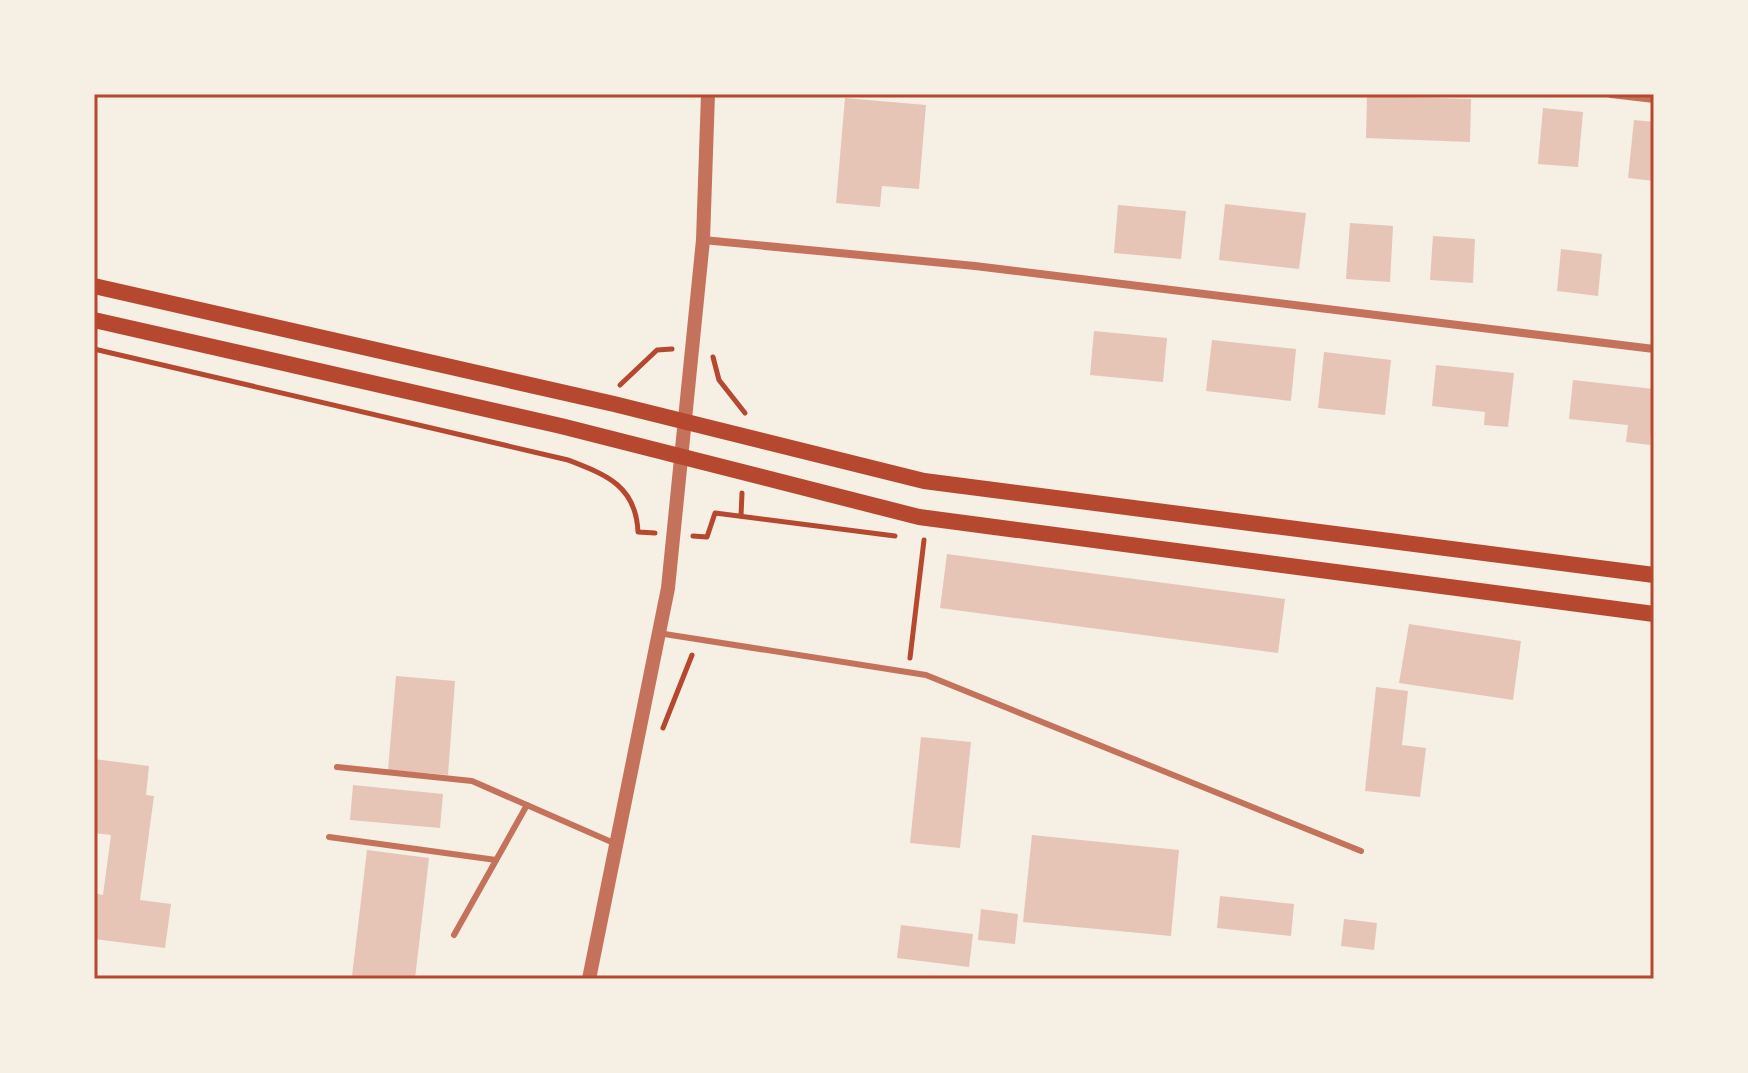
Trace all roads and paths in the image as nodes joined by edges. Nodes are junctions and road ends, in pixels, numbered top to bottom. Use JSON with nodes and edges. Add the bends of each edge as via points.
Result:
{"nodes":[{"id":1,"x":708,"y":94,"type":"edge"},
{"id":2,"x":1611,"y":94,"type":"edge"},
{"id":3,"x":1654,"y":99,"type":"edge"},
{"id":4,"x":703,"y":240,"type":"junction"},
{"id":5,"x":94,"y":286,"type":"edge"},
{"id":6,"x":94,"y":320,"type":"edge"},
{"id":7,"x":1654,"y":349,"type":"edge"},
{"id":8,"x":686,"y":422,"type":"junction"},
{"id":9,"x":683,"y":459,"type":"junction"},
{"id":10,"x":924,"y":540,"type":"dead end"},
{"id":11,"x":1654,"y":575,"type":"edge"},
{"id":12,"x":1654,"y":614,"type":"edge"},
{"id":13,"x":658,"y":633,"type":"junction"},
{"id":14,"x":909,"y":672,"type":"junction"},
{"id":15,"x":337,"y":767,"type":"dead end"},
{"id":16,"x":527,"y":805,"type":"junction"},
{"id":17,"x":329,"y":837,"type":"dead end"},
{"id":18,"x":616,"y":844,"type":"junction"},
{"id":19,"x":1361,"y":851,"type":"dead end"},
{"id":20,"x":496,"y":860,"type":"junction"},
{"id":21,"x":454,"y":935,"type":"dead end"},
{"id":22,"x":589,"y":979,"type":"edge"}],
"edges":[{"from":1,"to":4,"type":"street"},
{"from":2,"to":3,"type":"street"},
{"from":4,"to":7,"type":"street","via":[[975,266]]},
{"from":4,"to":8,"type":"street"},
{"from":5,"to":8,"type":"main road"},
{"from":6,"to":9,"type":"main road","via":[[561,426]]},
{"from":8,"to":9,"type":"street"},
{"from":8,"to":11,"type":"main road","via":[[924,481]]},
{"from":9,"to":12,"type":"main road","via":[[919,517]]},
{"from":9,"to":13,"type":"street"},
{"from":10,"to":14,"type":"path"},
{"from":13,"to":14,"type":"lane"},
{"from":13,"to":18,"type":"street"},
{"from":14,"to":19,"type":"lane"},
{"from":15,"to":16,"type":"lane","via":[[472,781]]},
{"from":16,"to":18,"type":"lane"},
{"from":16,"to":20,"type":"lane"},
{"from":17,"to":20,"type":"lane"},
{"from":18,"to":22,"type":"street"},
{"from":20,"to":21,"type":"lane"}]}
